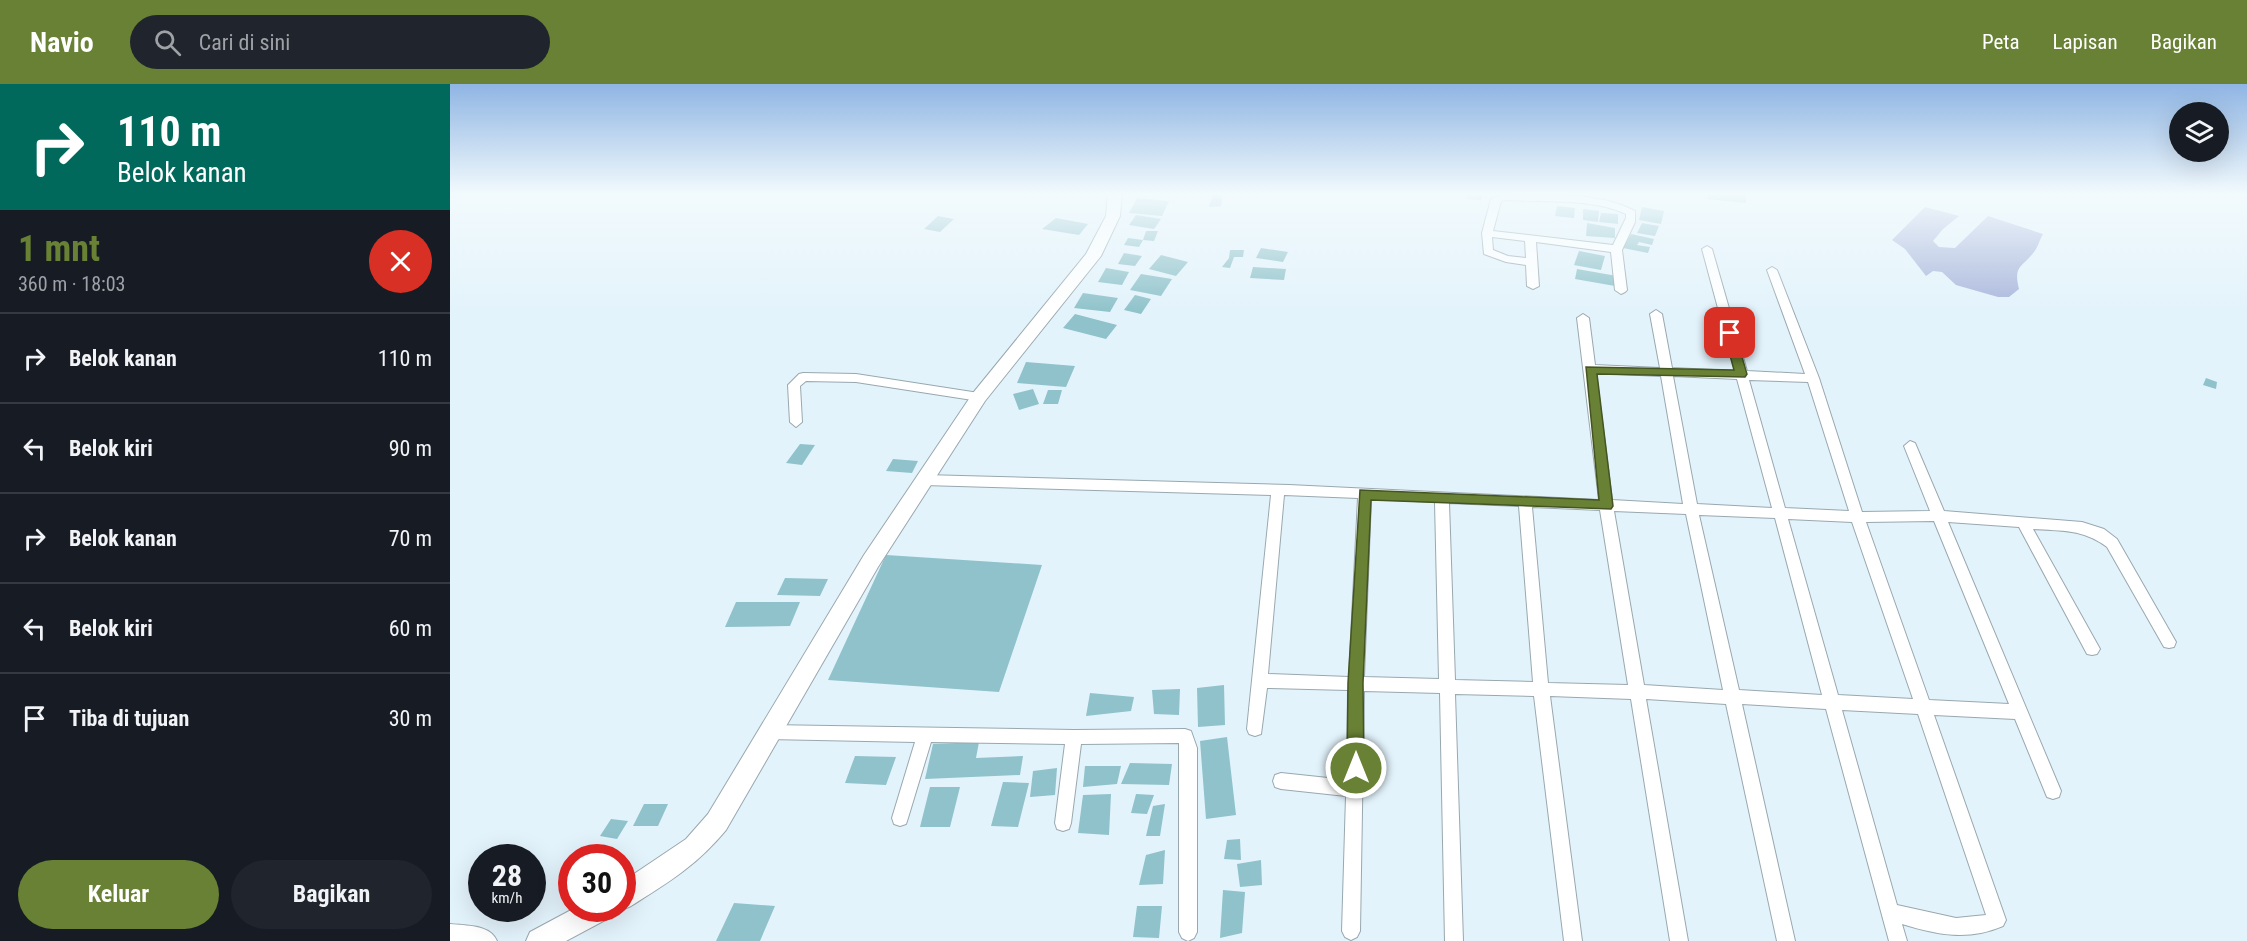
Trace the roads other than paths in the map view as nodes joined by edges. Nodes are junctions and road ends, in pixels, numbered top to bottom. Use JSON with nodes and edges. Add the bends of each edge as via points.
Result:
{"nodes":[{"id":1,"x":1105,"y":233,"type":"edge"},
{"id":2,"x":1487,"y":233,"type":"joint"},
{"id":3,"x":1623,"y":233,"type":"edge"},
{"id":4,"x":1530,"y":238,"type":"junction"},
{"id":5,"x":1617,"y":249,"type":"junction"},
{"id":6,"x":1707,"y":249,"type":"dead end"},
{"id":7,"x":1531,"y":262,"type":"junction"},
{"id":8,"x":1772,"y":270,"type":"dead end"},
{"id":9,"x":1533,"y":286,"type":"dead end"},
{"id":10,"x":1621,"y":290,"type":"dead end"},
{"id":11,"x":1656,"y":314,"type":"dead end"},
{"id":12,"x":1583,"y":318,"type":"dead end"},
{"id":13,"x":1590,"y":369,"type":"junction"},
{"id":14,"x":1666,"y":372,"type":"junction"},
{"id":15,"x":1741,"y":374,"type":"junction"},
{"id":16,"x":1813,"y":378,"type":"junction"},
{"id":17,"x":979,"y":397,"type":"junction"},
{"id":18,"x":796,"y":422,"type":"dead end"},
{"id":19,"x":1910,"y":446,"type":"dead end"},
{"id":20,"x":924,"y":480,"type":"junction"},
{"id":21,"x":1278,"y":490,"type":"junction"},
{"id":22,"x":1365,"y":494,"type":"junction"},
{"id":23,"x":1442,"y":498,"type":"junction"},
{"id":24,"x":1525,"y":502,"type":"junction"},
{"id":25,"x":1606,"y":506,"type":"junction"},
{"id":26,"x":1691,"y":508,"type":"junction"},
{"id":27,"x":1779,"y":514,"type":"junction"},
{"id":28,"x":1941,"y":516,"type":"junction"},
{"id":29,"x":1857,"y":517,"type":"junction"},
{"id":30,"x":2022,"y":521,"type":"junction"},
{"id":31,"x":2169,"y":642,"type":"dead end"},
{"id":32,"x":2092,"y":649,"type":"dead end"},
{"id":33,"x":1261,"y":681,"type":"junction"},
{"id":34,"x":1356,"y":683,"type":"junction"},
{"id":35,"x":1446,"y":685,"type":"junction"},
{"id":36,"x":1541,"y":689,"type":"junction"},
{"id":37,"x":1638,"y":692,"type":"junction"},
{"id":38,"x":1732,"y":696,"type":"junction"},
{"id":39,"x":1831,"y":702,"type":"junction"},
{"id":40,"x":1924,"y":708,"type":"junction"},
{"id":41,"x":2020,"y":712,"type":"junction"},
{"id":42,"x":1255,"y":729,"type":"dead end"},
{"id":43,"x":768,"y":732,"type":"junction"},
{"id":44,"x":925,"y":735,"type":"junction"},
{"id":45,"x":1074,"y":737,"type":"junction"},
{"id":46,"x":1281,"y":781,"type":"dead end"},
{"id":47,"x":1355,"y":789,"type":"junction"},
{"id":48,"x":2052,"y":791,"type":"dead end"},
{"id":49,"x":900,"y":818,"type":"dead end"},
{"id":50,"x":1063,"y":823,"type":"dead end"},
{"id":51,"x":636,"y":888,"type":"edge"},
{"id":52,"x":1888,"y":910,"type":"junction"},
{"id":53,"x":575,"y":922,"type":"edge"},
{"id":54,"x":1351,"y":931,"type":"dead end"},
{"id":55,"x":1188,"y":932,"type":"dead end"},
{"id":56,"x":450,"y":933,"type":"edge"},
{"id":57,"x":488,"y":941,"type":"edge"},
{"id":58,"x":539,"y":941,"type":"edge"},
{"id":59,"x":1454,"y":941,"type":"edge"},
{"id":60,"x":1573,"y":941,"type":"edge"},
{"id":61,"x":1679,"y":941,"type":"edge"},
{"id":62,"x":1786,"y":941,"type":"edge"},
{"id":63,"x":1898,"y":941,"type":"edge"}],
"edges":[{"from":1,"to":17,"type":"street","via":[[1093,256]]},
{"from":2,"to":4,"type":"street"},
{"from":2,"to":7,"type":"street","via":[[1488,252]]},
{"from":3,"to":5,"type":"street"},
{"from":4,"to":5,"type":"street"},
{"from":4,"to":7,"type":"street"},
{"from":5,"to":10,"type":"street"},
{"from":6,"to":15,"type":"street"},
{"from":7,"to":9,"type":"street"},
{"from":8,"to":16,"type":"street"},
{"from":11,"to":14,"type":"street"},
{"from":12,"to":13,"type":"street"},
{"from":13,"to":14,"type":"street"},
{"from":13,"to":25,"type":"street"},
{"from":14,"to":15,"type":"street"},
{"from":14,"to":26,"type":"street"},
{"from":15,"to":16,"type":"street"},
{"from":15,"to":27,"type":"street"},
{"from":16,"to":29,"type":"street"},
{"from":17,"to":18,"type":"street","via":[[856,378],[803,377],[794,385]]},
{"from":17,"to":20,"type":"street"},
{"from":19,"to":28,"type":"street"},
{"from":20,"to":21,"type":"street"},
{"from":20,"to":43,"type":"street"},
{"from":21,"to":22,"type":"street"},
{"from":21,"to":33,"type":"street"},
{"from":22,"to":23,"type":"street"},
{"from":22,"to":34,"type":"street"},
{"from":23,"to":24,"type":"street"},
{"from":23,"to":35,"type":"street"},
{"from":24,"to":25,"type":"street"},
{"from":24,"to":36,"type":"street"},
{"from":25,"to":26,"type":"street"},
{"from":25,"to":37,"type":"street"},
{"from":26,"to":27,"type":"street"},
{"from":26,"to":38,"type":"street"},
{"from":27,"to":29,"type":"street"},
{"from":27,"to":39,"type":"street"},
{"from":28,"to":29,"type":"street"},
{"from":28,"to":30,"type":"street"},
{"from":28,"to":41,"type":"street"},
{"from":29,"to":40,"type":"street"},
{"from":30,"to":31,"type":"street","via":[[2082,527],[2112,543]]},
{"from":30,"to":32,"type":"street"},
{"from":33,"to":34,"type":"street"},
{"from":33,"to":42,"type":"street"},
{"from":34,"to":35,"type":"street"},
{"from":34,"to":47,"type":"street"},
{"from":35,"to":36,"type":"street"},
{"from":35,"to":59,"type":"street"},
{"from":36,"to":37,"type":"street"},
{"from":36,"to":60,"type":"street"},
{"from":37,"to":38,"type":"street"},
{"from":37,"to":61,"type":"street"},
{"from":38,"to":39,"type":"street"},
{"from":38,"to":62,"type":"street"},
{"from":39,"to":40,"type":"street"},
{"from":39,"to":52,"type":"street"},
{"from":40,"to":41,"type":"street"},
{"from":40,"to":52,"type":"street","via":[[1997,920],[1983,927],[1952,928]]},
{"from":41,"to":48,"type":"street"},
{"from":43,"to":44,"type":"street"},
{"from":43,"to":51,"type":"street","via":[[717,822],[695,848]]},
{"from":44,"to":45,"type":"street"},
{"from":44,"to":49,"type":"street"},
{"from":45,"to":50,"type":"street"},
{"from":45,"to":55,"type":"street","via":[[1185,736],[1189,748]]},
{"from":46,"to":47,"type":"street"},
{"from":47,"to":54,"type":"street"},
{"from":52,"to":63,"type":"street"},
{"from":53,"to":58,"type":"street"},
{"from":56,"to":57,"type":"street"}]}
